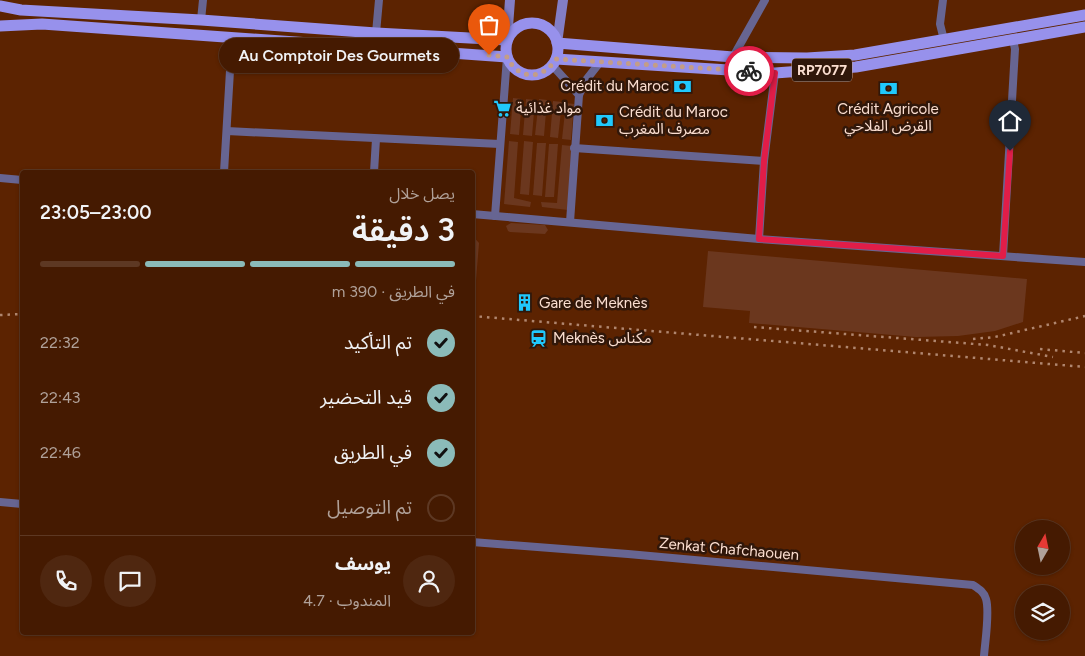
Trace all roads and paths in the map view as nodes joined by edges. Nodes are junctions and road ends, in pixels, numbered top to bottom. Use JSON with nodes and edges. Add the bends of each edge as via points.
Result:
{"nodes":[{"id":1,"x":202,"y":0,"type":"edge"},
{"id":2,"x":379,"y":0,"type":"edge"},
{"id":3,"x":510,"y":0,"type":"edge"},
{"id":4,"x":562,"y":0,"type":"edge"},
{"id":5,"x":765,"y":0,"type":"edge"},
{"id":6,"x":942,"y":0,"type":"edge"},
{"id":7,"x":0,"y":6,"type":"edge"},
{"id":8,"x":1085,"y":15,"type":"edge"},
{"id":9,"x":201,"y":20,"type":"junction"},
{"id":10,"x":0,"y":26,"type":"edge"},
{"id":11,"x":1085,"y":27,"type":"edge"},
{"id":12,"x":376,"y":34,"type":"junction"},
{"id":13,"x":232,"y":37,"type":"junction"},
{"id":14,"x":507,"y":40,"type":"junction"},
{"id":15,"x":944,"y":40,"type":"junction"},
{"id":16,"x":1012,"y":40,"type":"junction"},
{"id":17,"x":557,"y":43,"type":"junction"},
{"id":18,"x":507,"y":57,"type":"junction"},
{"id":19,"x":733,"y":57,"type":"junction"},
{"id":20,"x":601,"y":61,"type":"junction"},
{"id":21,"x":554,"y":62,"type":"junction"},
{"id":22,"x":775,"y":73,"type":"junction"},
{"id":23,"x":579,"y":95,"type":"junction"},
{"id":24,"x":227,"y":131,"type":"junction"},
{"id":25,"x":376,"y":139,"type":"junction"},
{"id":26,"x":500,"y":144,"type":"junction"},
{"id":27,"x":574,"y":148,"type":"junction"},
{"id":28,"x":764,"y":161,"type":"junction"},
{"id":29,"x":224,"y":170,"type":"edge"},
{"id":30,"x":374,"y":170,"type":"edge"},
{"id":31,"x":0,"y":178,"type":"edge"},
{"id":32,"x":20,"y":180,"type":"edge"},
{"id":33,"x":475,"y":214,"type":"edge"},
{"id":34,"x":495,"y":216,"type":"junction"},
{"id":35,"x":570,"y":222,"type":"junction"},
{"id":36,"x":759,"y":239,"type":"junction"},
{"id":37,"x":1003,"y":256,"type":"junction"},
{"id":38,"x":1085,"y":262,"type":"edge"},
{"id":39,"x":0,"y":502,"type":"edge"},
{"id":40,"x":20,"y":504,"type":"edge"},
{"id":41,"x":475,"y":542,"type":"edge"},
{"id":42,"x":984,"y":656,"type":"edge"}],
"edges":[{"from":1,"to":9,"type":"street"},
{"from":2,"to":12,"type":"street"},
{"from":3,"to":14,"type":"main road"},
{"from":4,"to":17,"type":"main road"},
{"from":5,"to":19,"type":"street"},
{"from":6,"to":15,"type":"street","via":[[940,24]]},
{"from":7,"to":9,"type":"main road","via":[[21,10]]},
{"from":8,"to":15,"type":"main road","number":"RP7077"},
{"from":9,"to":12,"type":"main road"},
{"from":10,"to":13,"type":"main road","via":[[42,24]]},
{"from":11,"to":16,"type":"main road","number":"RP7077"},
{"from":12,"to":14,"type":"main road"},
{"from":13,"to":18,"type":"main road"},
{"from":13,"to":24,"type":"street"},
{"from":14,"to":17,"type":"main road","via":[[518,28],[533,24],[548,29]]},
{"from":14,"to":18,"type":"main road"},
{"from":15,"to":19,"type":"main road","number":"RP7077","via":[[855,55]]},
{"from":16,"to":22,"type":"main road","number":"RP7077","via":[[856,66]]},
{"from":16,"to":37,"type":"street","via":[[1015,59]]},
{"from":17,"to":19,"type":"main road","number":"RP7077"},
{"from":17,"to":21,"type":"main road"},
{"from":18,"to":21,"type":"main road","number":"RP7077","via":[[516,70],[531,75],[546,71]]},
{"from":18,"to":26,"type":"street"},
{"from":20,"to":21,"type":"main road","number":"RP7077"},
{"from":20,"to":22,"type":"main road","number":"RP7077"},
{"from":20,"to":23,"type":"street"},
{"from":21,"to":23,"type":"street"},
{"from":22,"to":28,"type":"street"},
{"from":23,"to":27,"type":"street"},
{"from":24,"to":25,"type":"street"},
{"from":24,"to":29,"type":"street"},
{"from":25,"to":26,"type":"street"},
{"from":25,"to":30,"type":"street"},
{"from":26,"to":34,"type":"street"},
{"from":27,"to":28,"type":"street"},
{"from":27,"to":35,"type":"street"},
{"from":28,"to":36,"type":"street"},
{"from":31,"to":32,"type":"street"},
{"from":33,"to":34,"type":"street"},
{"from":34,"to":35,"type":"street"},
{"from":35,"to":36,"type":"street"},
{"from":36,"to":37,"type":"street"},
{"from":37,"to":38,"type":"street"},
{"from":39,"to":40,"type":"street"},
{"from":41,"to":42,"type":"street","name":"Zenkat Chafchaouen","via":[[973,585],[986,598]]}]}
